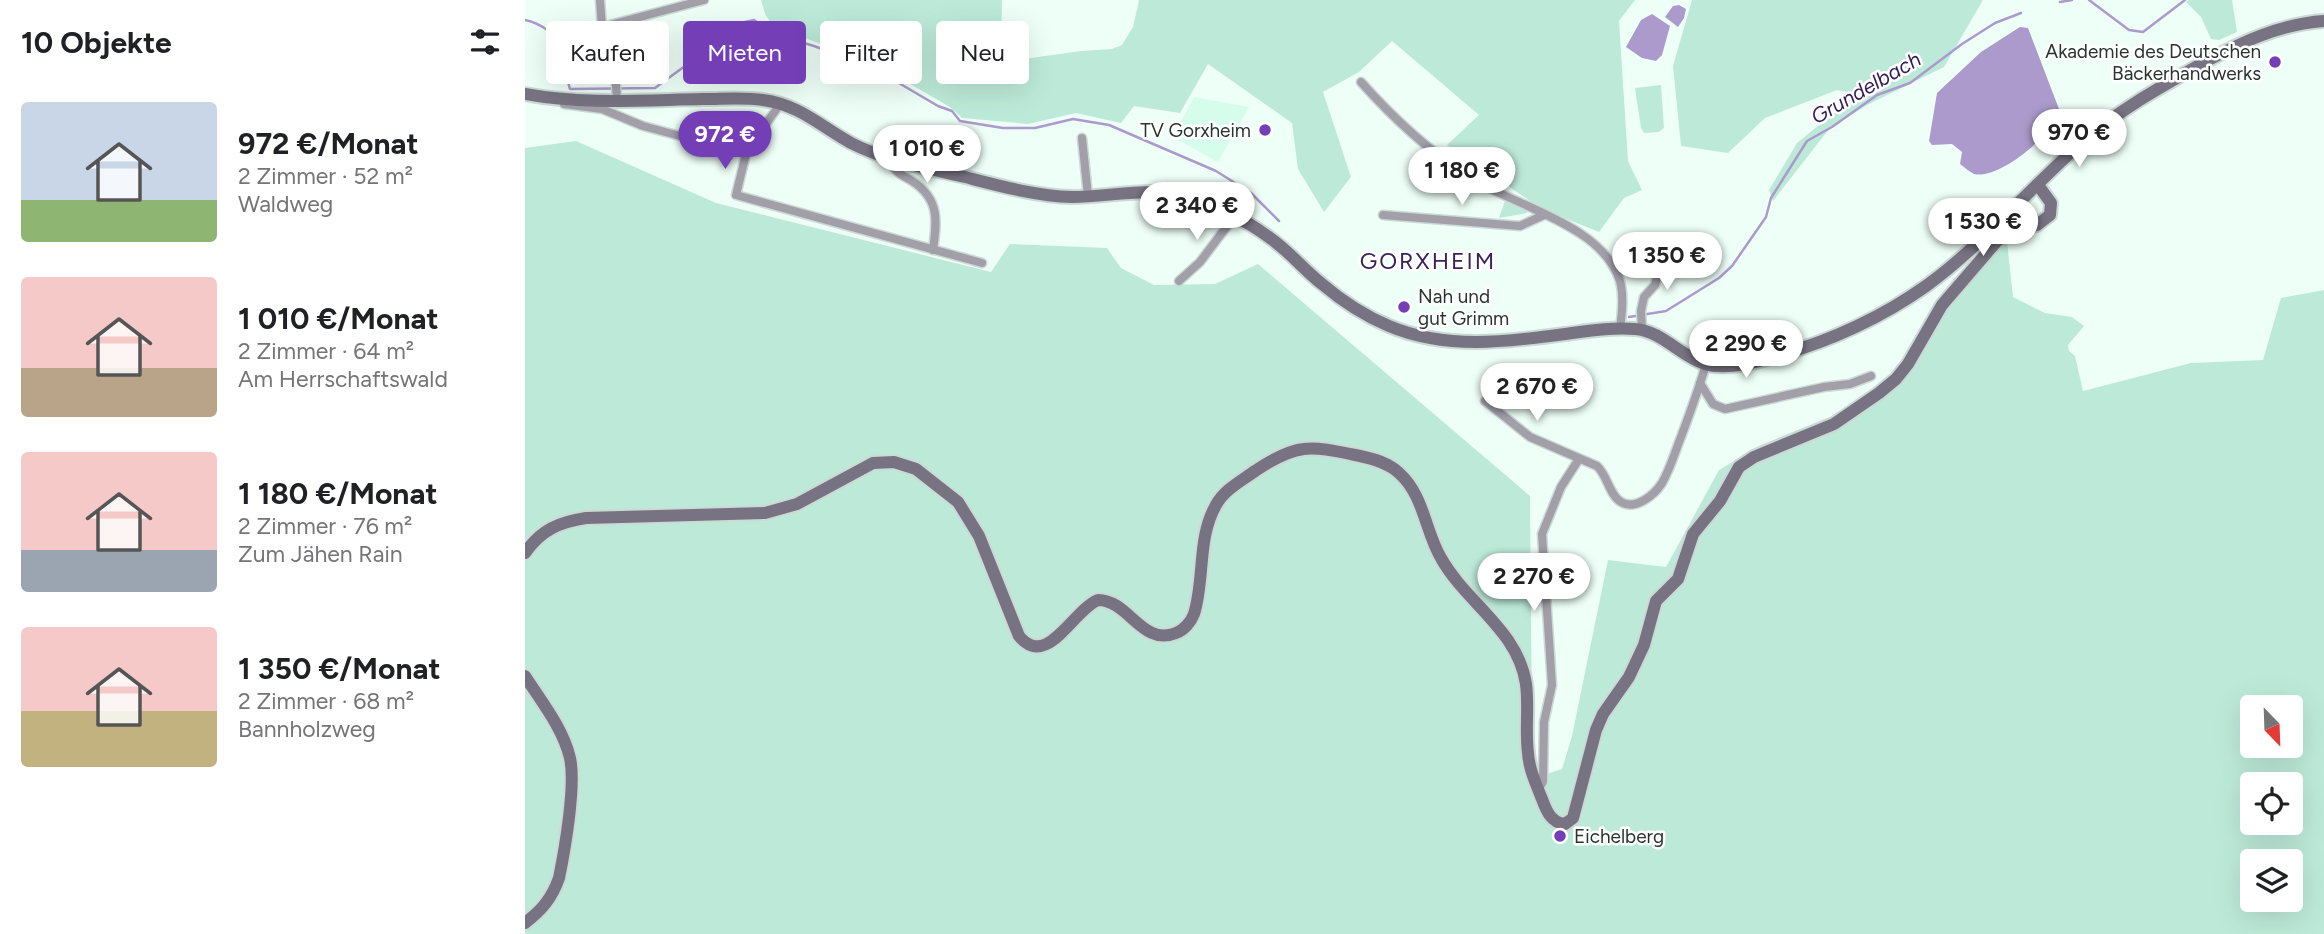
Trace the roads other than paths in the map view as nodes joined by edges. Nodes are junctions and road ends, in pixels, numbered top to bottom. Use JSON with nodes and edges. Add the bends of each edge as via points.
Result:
{"nodes":[{"id":1,"x":600,"y":0,"type":"edge"},
{"id":2,"x":704,"y":0,"type":"edge"},
{"id":3,"x":2324,"y":20,"type":"edge"},
{"id":4,"x":602,"y":21,"type":"edge"},
{"id":5,"x":625,"y":21,"type":"edge"},
{"id":6,"x":1361,"y":82,"type":"dead end"},
{"id":7,"x":614,"y":84,"type":"edge"},
{"id":8,"x":616,"y":93,"type":"junction"},
{"id":9,"x":525,"y":94,"type":"edge"},
{"id":10,"x":540,"y":97,"type":"junction"},
{"id":11,"x":781,"y":103,"type":"junction"},
{"id":12,"x":1082,"y":138,"type":"dead end"},
{"id":13,"x":747,"y":150,"type":"junction"},
{"id":14,"x":889,"y":159,"type":"junction"},
{"id":15,"x":2038,"y":186,"type":"junction"},
{"id":16,"x":1089,"y":196,"type":"junction"},
{"id":17,"x":1384,"y":215,"type":"dead end"},
{"id":18,"x":1544,"y":215,"type":"junction"},
{"id":19,"x":1234,"y":217,"type":"junction"},
{"id":20,"x":933,"y":250,"type":"junction"},
{"id":21,"x":982,"y":262,"type":"dead end"},
{"id":22,"x":1661,"y":263,"type":"dead end"},
{"id":23,"x":1179,"y":281,"type":"dead end"},
{"id":24,"x":1641,"y":320,"type":"junction"},
{"id":25,"x":1620,"y":328,"type":"junction"},
{"id":26,"x":1706,"y":364,"type":"junction"},
{"id":27,"x":1871,"y":376,"type":"dead end"},
{"id":28,"x":1700,"y":383,"type":"junction"},
{"id":29,"x":1485,"y":401,"type":"dead end"},
{"id":30,"x":1579,"y":459,"type":"junction"},
{"id":31,"x":525,"y":553,"type":"edge"},
{"id":32,"x":525,"y":676,"type":"edge"},
{"id":33,"x":1538,"y":790,"type":"junction"},
{"id":34,"x":525,"y":923,"type":"edge"}],
"edges":[{"from":1,"to":4,"type":"street"},
{"from":2,"to":5,"type":"street"},
{"from":3,"to":15,"type":"street","via":[[2253,38],[2156,90],[2087,138]]},
{"from":6,"to":18,"type":"street","via":[[1393,118],[1470,177]]},
{"from":7,"to":8,"type":"street"},
{"from":8,"to":10,"type":"street"},
{"from":8,"to":11,"type":"street"},
{"from":9,"to":10,"type":"street"},
{"from":10,"to":13,"type":"street","via":[[557,104],[602,109],[643,126]]},
{"from":11,"to":13,"type":"street"},
{"from":11,"to":14,"type":"street"},
{"from":12,"to":16,"type":"street"},
{"from":13,"to":20,"type":"street","via":[[736,195]]},
{"from":14,"to":16,"type":"street","via":[[1037,194]]},
{"from":14,"to":20,"type":"street","via":[[894,171],[920,187],[934,208]]},
{"from":15,"to":26,"type":"street","via":[[1946,271],[1875,317],[1764,360]]},
{"from":15,"to":33,"type":"street","via":[[2051,203],[2050,215],[1997,241],[1942,305],[1896,379],[1834,424],[1739,467],[1716,508],[1693,534],[1682,573],[1656,601],[1633,669],[1596,730],[1573,818],[1565,824],[1555,821]]},
{"from":16,"to":19,"type":"street","via":[[1152,191],[1175,194]]},
{"from":17,"to":18,"type":"street","via":[[1520,226]]},
{"from":18,"to":25,"type":"street","via":[[1580,233],[1608,259],[1621,286]]},
{"from":19,"to":23,"type":"street","via":[[1200,262]]},
{"from":19,"to":25,"type":"street","via":[[1270,237],[1351,306],[1417,335],[1459,342],[1509,341]]},
{"from":20,"to":21,"type":"street"},
{"from":22,"to":24,"type":"street","via":[[1655,285],[1643,298]]},
{"from":24,"to":25,"type":"street"},
{"from":24,"to":26,"type":"street"},
{"from":26,"to":28,"type":"street"},
{"from":27,"to":28,"type":"street","via":[[1725,409],[1713,404]]},
{"from":28,"to":30,"type":"street","via":[[1668,470],[1652,495],[1630,505],[1619,501],[1600,469]]},
{"from":29,"to":30,"type":"street","via":[[1530,437]]},
{"from":30,"to":33,"type":"street","via":[[1561,486],[1542,534],[1552,685]]},
{"from":31,"to":33,"type":"street","via":[[544,531],[564,521],[765,513],[797,504],[873,463],[894,462],[916,468],[958,502],[979,536],[1025,644],[1032,647],[1052,642],[1085,607],[1098,600],[1115,603],[1151,634],[1161,636],[1183,630],[1194,614],[1208,523],[1223,494],[1291,450],[1363,457],[1387,464],[1409,484],[1441,559],[1516,653],[1526,685],[1528,753]]},
{"from":32,"to":34,"type":"street","via":[[564,741],[572,776],[559,878],[544,908]]}]}
